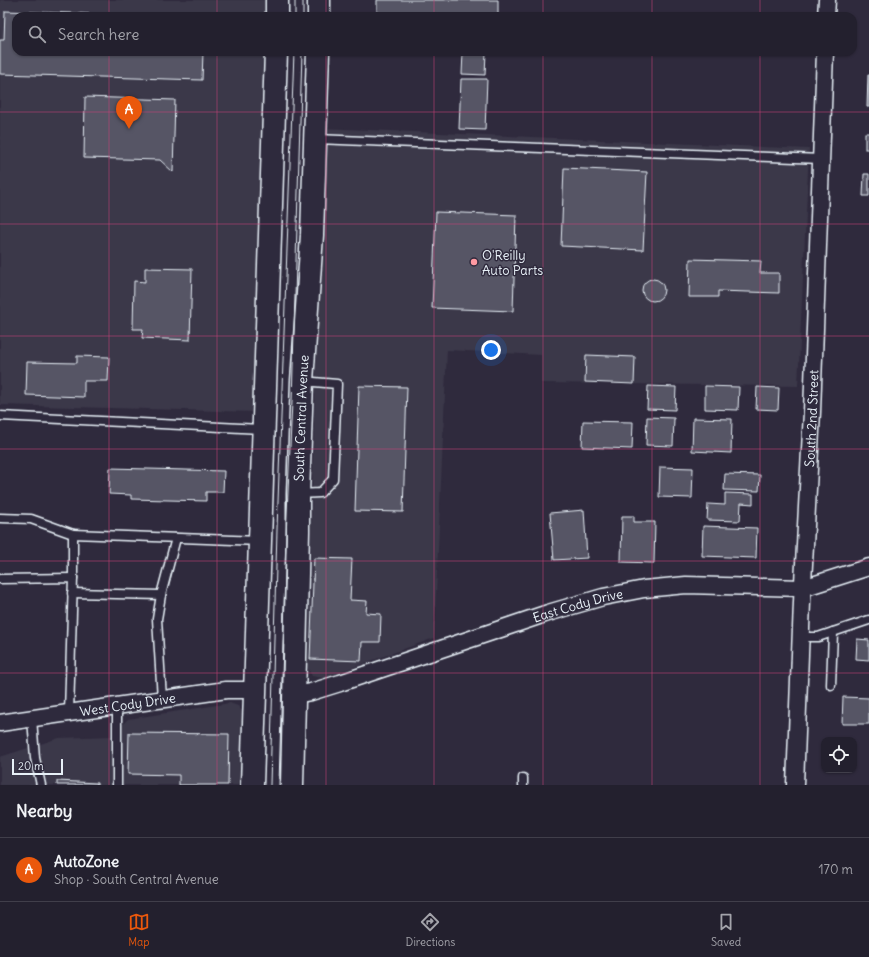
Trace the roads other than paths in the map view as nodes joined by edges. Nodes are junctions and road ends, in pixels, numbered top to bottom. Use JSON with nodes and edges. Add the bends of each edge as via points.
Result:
{"nodes":[{"id":1,"x":277,"y":0,"type":"edge"},
{"id":2,"x":319,"y":0,"type":"edge"},
{"id":3,"x":827,"y":0,"type":"edge"},
{"id":4,"x":277,"y":12,"type":"edge"},
{"id":5,"x":319,"y":12,"type":"edge"},
{"id":6,"x":826,"y":12,"type":"edge"},
{"id":7,"x":276,"y":56,"type":"edge"},
{"id":8,"x":318,"y":56,"type":"edge"},
{"id":9,"x":825,"y":56,"type":"edge"},
{"id":10,"x":314,"y":139,"type":"junction"},
{"id":11,"x":821,"y":159,"type":"junction"},
{"id":12,"x":302,"y":381,"type":"junction"},
{"id":13,"x":0,"y":416,"type":"edge"},
{"id":14,"x":263,"y":429,"type":"junction"},
{"id":15,"x":298,"y":494,"type":"junction"},
{"id":16,"x":0,"y":518,"type":"edge"},
{"id":17,"x":73,"y":534,"type":"junction"},
{"id":18,"x":176,"y":538,"type":"junction"},
{"id":19,"x":260,"y":541,"type":"junction"},
{"id":20,"x":869,"y":567,"type":"edge"},
{"id":21,"x":73,"y":578,"type":"junction"},
{"id":22,"x":0,"y":579,"type":"edge"},
{"id":23,"x":803,"y":588,"type":"junction"},
{"id":24,"x":72,"y":593,"type":"junction"},
{"id":25,"x":161,"y":595,"type":"junction"},
{"id":26,"x":869,"y":620,"type":"edge"},
{"id":27,"x":833,"y":632,"type":"junction"},
{"id":28,"x":801,"y":637,"type":"junction"},
{"id":29,"x":831,"y":685,"type":"dead end"},
{"id":30,"x":255,"y":690,"type":"junction"},
{"id":31,"x":295,"y":695,"type":"junction"},
{"id":32,"x":162,"y":699,"type":"junction"},
{"id":33,"x":117,"y":706,"type":"junction"},
{"id":34,"x":69,"y":713,"type":"junction"},
{"id":35,"x":32,"y":718,"type":"junction"},
{"id":36,"x":0,"y":723,"type":"edge"},
{"id":37,"x":41,"y":785,"type":"edge"},
{"id":38,"x":117,"y":785,"type":"edge"},
{"id":39,"x":252,"y":785,"type":"edge"},
{"id":40,"x":292,"y":785,"type":"edge"},
{"id":41,"x":795,"y":785,"type":"edge"}],
"edges":[{"from":1,"to":4,"type":"main road"},
{"from":2,"to":5,"type":"main road"},
{"from":3,"to":6,"type":"street"},
{"from":7,"to":14,"type":"main road"},
{"from":8,"to":10,"type":"main road","name":"South Central Avenue"},
{"from":9,"to":11,"type":"street","name":"South 2nd Street"},
{"from":10,"to":11,"type":"lane"},
{"from":10,"to":12,"type":"main road","name":"South Central Avenue","via":[[312,235]]},
{"from":11,"to":23,"type":"street","name":"South 2nd Street"},
{"from":12,"to":15,"type":"main road","name":"South Central Avenue"},
{"from":12,"to":15,"type":"lane","via":[[337,384],[333,479],[320,493]]},
{"from":13,"to":14,"type":"lane"},
{"from":14,"to":19,"type":"main road"},
{"from":15,"to":31,"type":"main road","name":"South Central Avenue"},
{"from":16,"to":17,"type":"lane","via":[[31,519]]},
{"from":17,"to":18,"type":"lane"},
{"from":17,"to":21,"type":"lane"},
{"from":18,"to":19,"type":"lane"},
{"from":18,"to":25,"type":"lane"},
{"from":19,"to":30,"type":"main road"},
{"from":20,"to":23,"type":"street","name":"East Cody Drive"},
{"from":21,"to":22,"type":"lane"},
{"from":21,"to":24,"type":"lane"},
{"from":23,"to":28,"type":"street","name":"South 2nd Street"},
{"from":23,"to":31,"type":"street","name":"East Cody Drive","via":[[686,585],[644,589],[603,597],[340,683]]},
{"from":24,"to":25,"type":"lane"},
{"from":24,"to":34,"type":"lane"},
{"from":25,"to":32,"type":"lane","via":[[157,619]]},
{"from":26,"to":27,"type":"lane"},
{"from":27,"to":28,"type":"lane","via":[[818,637]]},
{"from":27,"to":29,"type":"lane"},
{"from":28,"to":41,"type":"street","name":"South 2nd Street"},
{"from":30,"to":32,"type":"street","name":"West Cody Drive","via":[[226,690]]},
{"from":30,"to":39,"type":"main road"},
{"from":31,"to":40,"type":"main road","name":"South Central Avenue"},
{"from":32,"to":33,"type":"street","name":"West Cody Drive"},
{"from":33,"to":34,"type":"street","name":"West Cody Drive"},
{"from":33,"to":38,"type":"lane"},
{"from":34,"to":35,"type":"street","name":"West Cody Drive"},
{"from":35,"to":36,"type":"street","name":"West Cody Drive"},
{"from":35,"to":37,"type":"lane","via":[[35,758]]}]}
